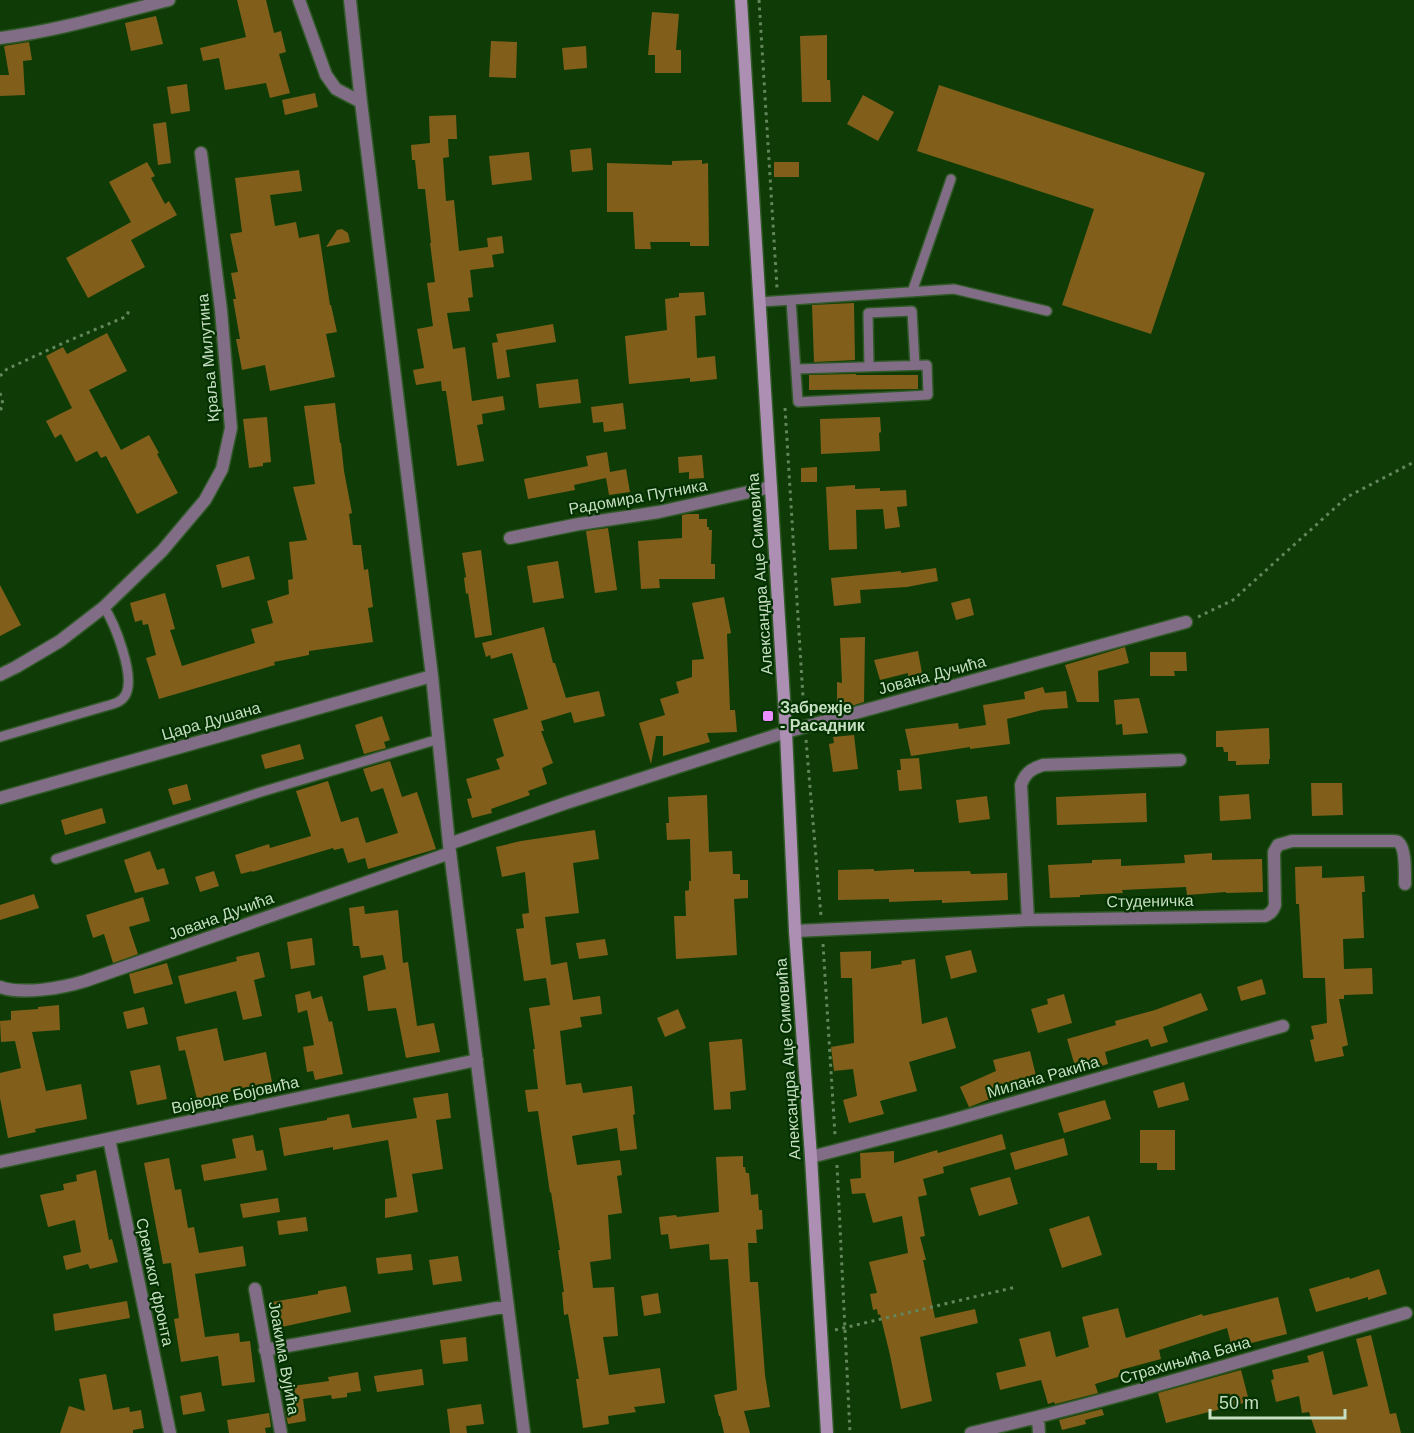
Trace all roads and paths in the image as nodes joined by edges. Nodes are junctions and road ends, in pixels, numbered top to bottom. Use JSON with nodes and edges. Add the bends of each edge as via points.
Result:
{"nodes":[{"id":1,"x":169,"y":0,"type":"edge"},
{"id":2,"x":299,"y":0,"type":"edge"},
{"id":3,"x":350,"y":0,"type":"edge"},
{"id":4,"x":741,"y":0,"type":"edge"},
{"id":5,"x":0,"y":38,"type":"edge"},
{"id":6,"x":361,"y":102,"type":"junction"},
{"id":7,"x":201,"y":153,"type":"dead end"},
{"id":8,"x":951,"y":179,"type":"dead end"},
{"id":9,"x":912,"y":292,"type":"junction"},
{"id":10,"x":791,"y":300,"type":"junction"},
{"id":11,"x":760,"y":302,"type":"junction"},
{"id":12,"x":129,"y":308,"type":"dead end"},
{"id":13,"x":1047,"y":311,"type":"dead end"},
{"id":14,"x":915,"y":365,"type":"junction"},
{"id":15,"x":869,"y":366,"type":"junction"},
{"id":16,"x":796,"y":369,"type":"junction"},
{"id":17,"x":0,"y":376,"type":"edge"},
{"id":18,"x":0,"y":393,"type":"edge"},
{"id":19,"x":0,"y":411,"type":"edge"},
{"id":20,"x":1414,"y":462,"type":"edge"},
{"id":21,"x":771,"y":487,"type":"junction"},
{"id":22,"x":510,"y":538,"type":"dead end"},
{"id":23,"x":104,"y":607,"type":"junction"},
{"id":24,"x":1186,"y":622,"type":"joint"},
{"id":25,"x":0,"y":675,"type":"edge"},
{"id":26,"x":432,"y":676,"type":"junction"},
{"id":27,"x":786,"y":732,"type":"junction"},
{"id":28,"x":0,"y":737,"type":"edge"},
{"id":29,"x":439,"y":739,"type":"junction"},
{"id":30,"x":1180,"y":760,"type":"dead end"},
{"id":31,"x":0,"y":798,"type":"edge"},
{"id":32,"x":450,"y":849,"type":"junction"},
{"id":33,"x":56,"y":859,"type":"dead end"},
{"id":34,"x":1405,"y":884,"type":"dead end"},
{"id":35,"x":1028,"y":920,"type":"junction"},
{"id":36,"x":795,"y":931,"type":"junction"},
{"id":37,"x":0,"y":987,"type":"edge"},
{"id":38,"x":1283,"y":1026,"type":"dead end"},
{"id":39,"x":477,"y":1060,"type":"junction"},
{"id":40,"x":109,"y":1138,"type":"junction"},
{"id":41,"x":811,"y":1157,"type":"junction"},
{"id":42,"x":0,"y":1162,"type":"edge"},
{"id":43,"x":1016,"y":1287,"type":"dead end"},
{"id":44,"x":255,"y":1289,"type":"dead end"},
{"id":45,"x":508,"y":1306,"type":"junction"},
{"id":46,"x":1406,"y":1313,"type":"dead end"},
{"id":47,"x":822,"y":1333,"type":"junction"},
{"id":48,"x":265,"y":1350,"type":"junction"},
{"id":49,"x":1038,"y":1418,"type":"junction"},
{"id":50,"x":170,"y":1433,"type":"edge"},
{"id":51,"x":281,"y":1433,"type":"edge"},
{"id":52,"x":524,"y":1433,"type":"edge"},
{"id":53,"x":827,"y":1433,"type":"edge"},
{"id":54,"x":971,"y":1433,"type":"edge"},
{"id":55,"x":1039,"y":1433,"type":"edge"}],
"edges":[{"from":1,"to":5,"type":"street"},
{"from":2,"to":6,"type":"street","via":[[326,75],[336,89]]},
{"from":3,"to":6,"type":"street"},
{"from":4,"to":11,"type":"street","name":"Александра Аце Симовића"},
{"from":6,"to":26,"type":"street"},
{"from":7,"to":23,"type":"street","name":"Краља Милутина","via":[[231,428],[222,469],[205,500],[162,551]]},
{"from":8,"to":9,"type":"lane"},
{"from":9,"to":10,"type":"lane"},
{"from":9,"to":13,"type":"lane","via":[[954,289]]},
{"from":10,"to":11,"type":"lane"},
{"from":10,"to":16,"type":"lane"},
{"from":11,"to":21,"type":"street","name":"Александра Аце Симовића"},
{"from":12,"to":17,"type":"path","via":[[125,317],[68,340]]},
{"from":14,"to":15,"type":"lane"},
{"from":14,"to":15,"type":"lane","via":[[912,311],[868,313]]},
{"from":14,"to":16,"type":"lane","via":[[927,365],[928,395],[798,402]]},
{"from":15,"to":16,"type":"lane"},
{"from":18,"to":19,"type":"path"},
{"from":20,"to":24,"type":"path","via":[[1347,497],[1233,600]]},
{"from":21,"to":22,"type":"street","name":"Радомира Путника","via":[[659,512]]},
{"from":21,"to":27,"type":"street","name":"Александра Аце Симовића"},
{"from":23,"to":25,"type":"street","name":"Краља Милутина","via":[[60,641]]},
{"from":23,"to":28,"type":"lane","via":[[124,659],[129,683],[125,695],[118,702]]},
{"from":24,"to":27,"type":"street","name":"Јована Дучића"},
{"from":26,"to":29,"type":"street"},
{"from":26,"to":31,"type":"street","name":"Цара Душана"},
{"from":27,"to":32,"type":"street","name":"Јована Дучића","via":[[566,803]]},
{"from":27,"to":36,"type":"street","name":"Александра Аце Симовића"},
{"from":29,"to":32,"type":"street"},
{"from":29,"to":33,"type":"lane"},
{"from":30,"to":35,"type":"street","via":[[1043,765],[1024,777],[1021,785]]},
{"from":32,"to":37,"type":"street","name":"Јована Дучића","via":[[85,981],[43,990]]},
{"from":32,"to":39,"type":"street"},
{"from":34,"to":35,"type":"street","name":"Студеничка","via":[[1404,852],[1398,842],[1292,841],[1278,845],[1274,852],[1275,905],[1265,916]]},
{"from":35,"to":36,"type":"street","name":"Студеничка"},
{"from":36,"to":41,"type":"street","name":"Александра Аце Симовића"},
{"from":38,"to":41,"type":"street","name":"Милана Ракића"},
{"from":39,"to":40,"type":"street","name":"Војводе Бојовића"},
{"from":39,"to":45,"type":"street"},
{"from":40,"to":42,"type":"street","name":"Војводе Бојовића"},
{"from":40,"to":50,"type":"street","name":"Сремског фронта"},
{"from":41,"to":47,"type":"street","name":"Александра Аце Симовића"},
{"from":43,"to":47,"type":"path"},
{"from":44,"to":48,"type":"street","name":"Јоакима Вујића"},
{"from":45,"to":48,"type":"street"},
{"from":45,"to":52,"type":"street"},
{"from":46,"to":49,"type":"street","name":"Страхињића Бана"},
{"from":47,"to":53,"type":"street","name":"Александра Аце Симовића"},
{"from":48,"to":51,"type":"street","name":"Јоакима Вујића"},
{"from":49,"to":54,"type":"street","name":"Страхињића Бана"},
{"from":49,"to":55,"type":"street"}]}
